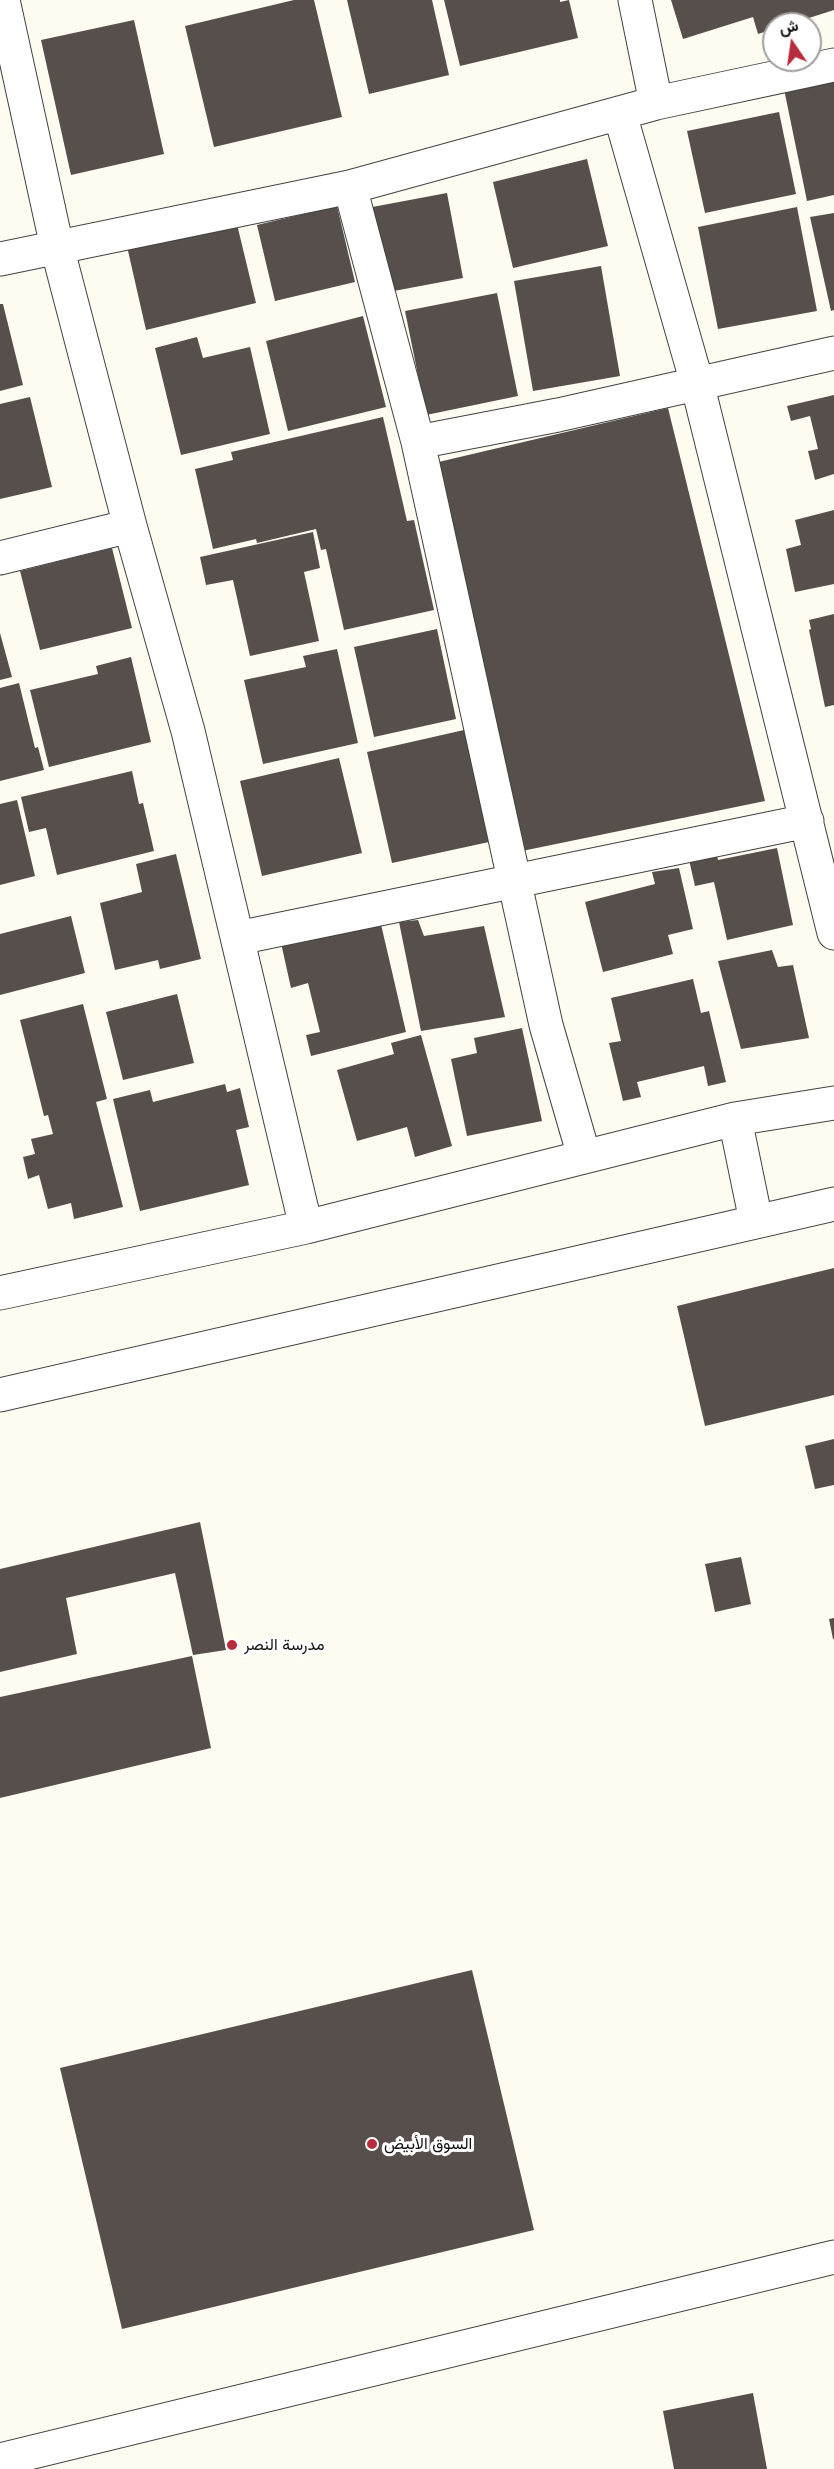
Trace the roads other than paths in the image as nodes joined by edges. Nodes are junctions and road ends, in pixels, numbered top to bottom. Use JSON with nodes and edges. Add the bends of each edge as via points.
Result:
{"nodes":[{"id":1,"x":3,"y":0,"type":"edge"},
{"id":2,"x":635,"y":0,"type":"edge"},
{"id":3,"x":834,"y":65,"type":"edge"},
{"id":4,"x":656,"y":103,"type":"junction"},
{"id":5,"x":620,"y":114,"type":"junction"},
{"id":6,"x":350,"y":187,"type":"junction"},
{"id":7,"x":57,"y":247,"type":"junction"},
{"id":8,"x":0,"y":259,"type":"edge"},
{"id":9,"x":834,"y":353,"type":"edge"},
{"id":10,"x":697,"y":383,"type":"junction"},
{"id":11,"x":418,"y":442,"type":"junction"},
{"id":12,"x":129,"y":526,"type":"junction"},
{"id":13,"x":0,"y":558,"type":"edge"},
{"id":14,"x":807,"y":821,"type":"junction"},
{"id":15,"x":514,"y":879,"type":"junction"},
{"id":16,"x":834,"y":933,"type":"edge"},
{"id":17,"x":238,"y":938,"type":"junction"},
{"id":18,"x":834,"y":1103,"type":"edge"},
{"id":19,"x":735,"y":1119,"type":"junction"},
{"id":20,"x":584,"y":1156,"type":"junction"},
{"id":21,"x":834,"y":1204,"type":"edge"},
{"id":22,"x":756,"y":1221,"type":"junction"},
{"id":23,"x":306,"y":1227,"type":"junction"},
{"id":24,"x":2,"y":1284,"type":"edge"},
{"id":25,"x":0,"y":1395,"type":"edge"},
{"id":26,"x":834,"y":2257,"type":"edge"},
{"id":27,"x":0,"y":2460,"type":"edge"}],
"edges":[{"from":1,"to":7,"type":"street"},
{"from":2,"to":4,"type":"street"},
{"from":3,"to":4,"type":"street"},
{"from":4,"to":5,"type":"street"},
{"from":5,"to":6,"type":"street"},
{"from":5,"to":10,"type":"street"},
{"from":6,"to":7,"type":"street"},
{"from":6,"to":11,"type":"street"},
{"from":7,"to":8,"type":"street"},
{"from":7,"to":12,"type":"street"},
{"from":9,"to":10,"type":"street"},
{"from":10,"to":11,"type":"street"},
{"from":10,"to":14,"type":"street"},
{"from":11,"to":15,"type":"street"},
{"from":12,"to":13,"type":"street"},
{"from":12,"to":17,"type":"street","via":[[188,732]]},
{"from":14,"to":15,"type":"street"},
{"from":14,"to":16,"type":"street"},
{"from":15,"to":17,"type":"street"},
{"from":15,"to":20,"type":"street","via":[[546,1025]]},
{"from":17,"to":23,"type":"street"},
{"from":18,"to":19,"type":"street"},
{"from":19,"to":20,"type":"street"},
{"from":19,"to":22,"type":"street"},
{"from":20,"to":23,"type":"street"},
{"from":21,"to":22,"type":"street"},
{"from":22,"to":25,"type":"street"},
{"from":23,"to":24,"type":"street"},
{"from":26,"to":27,"type":"street"}]}
